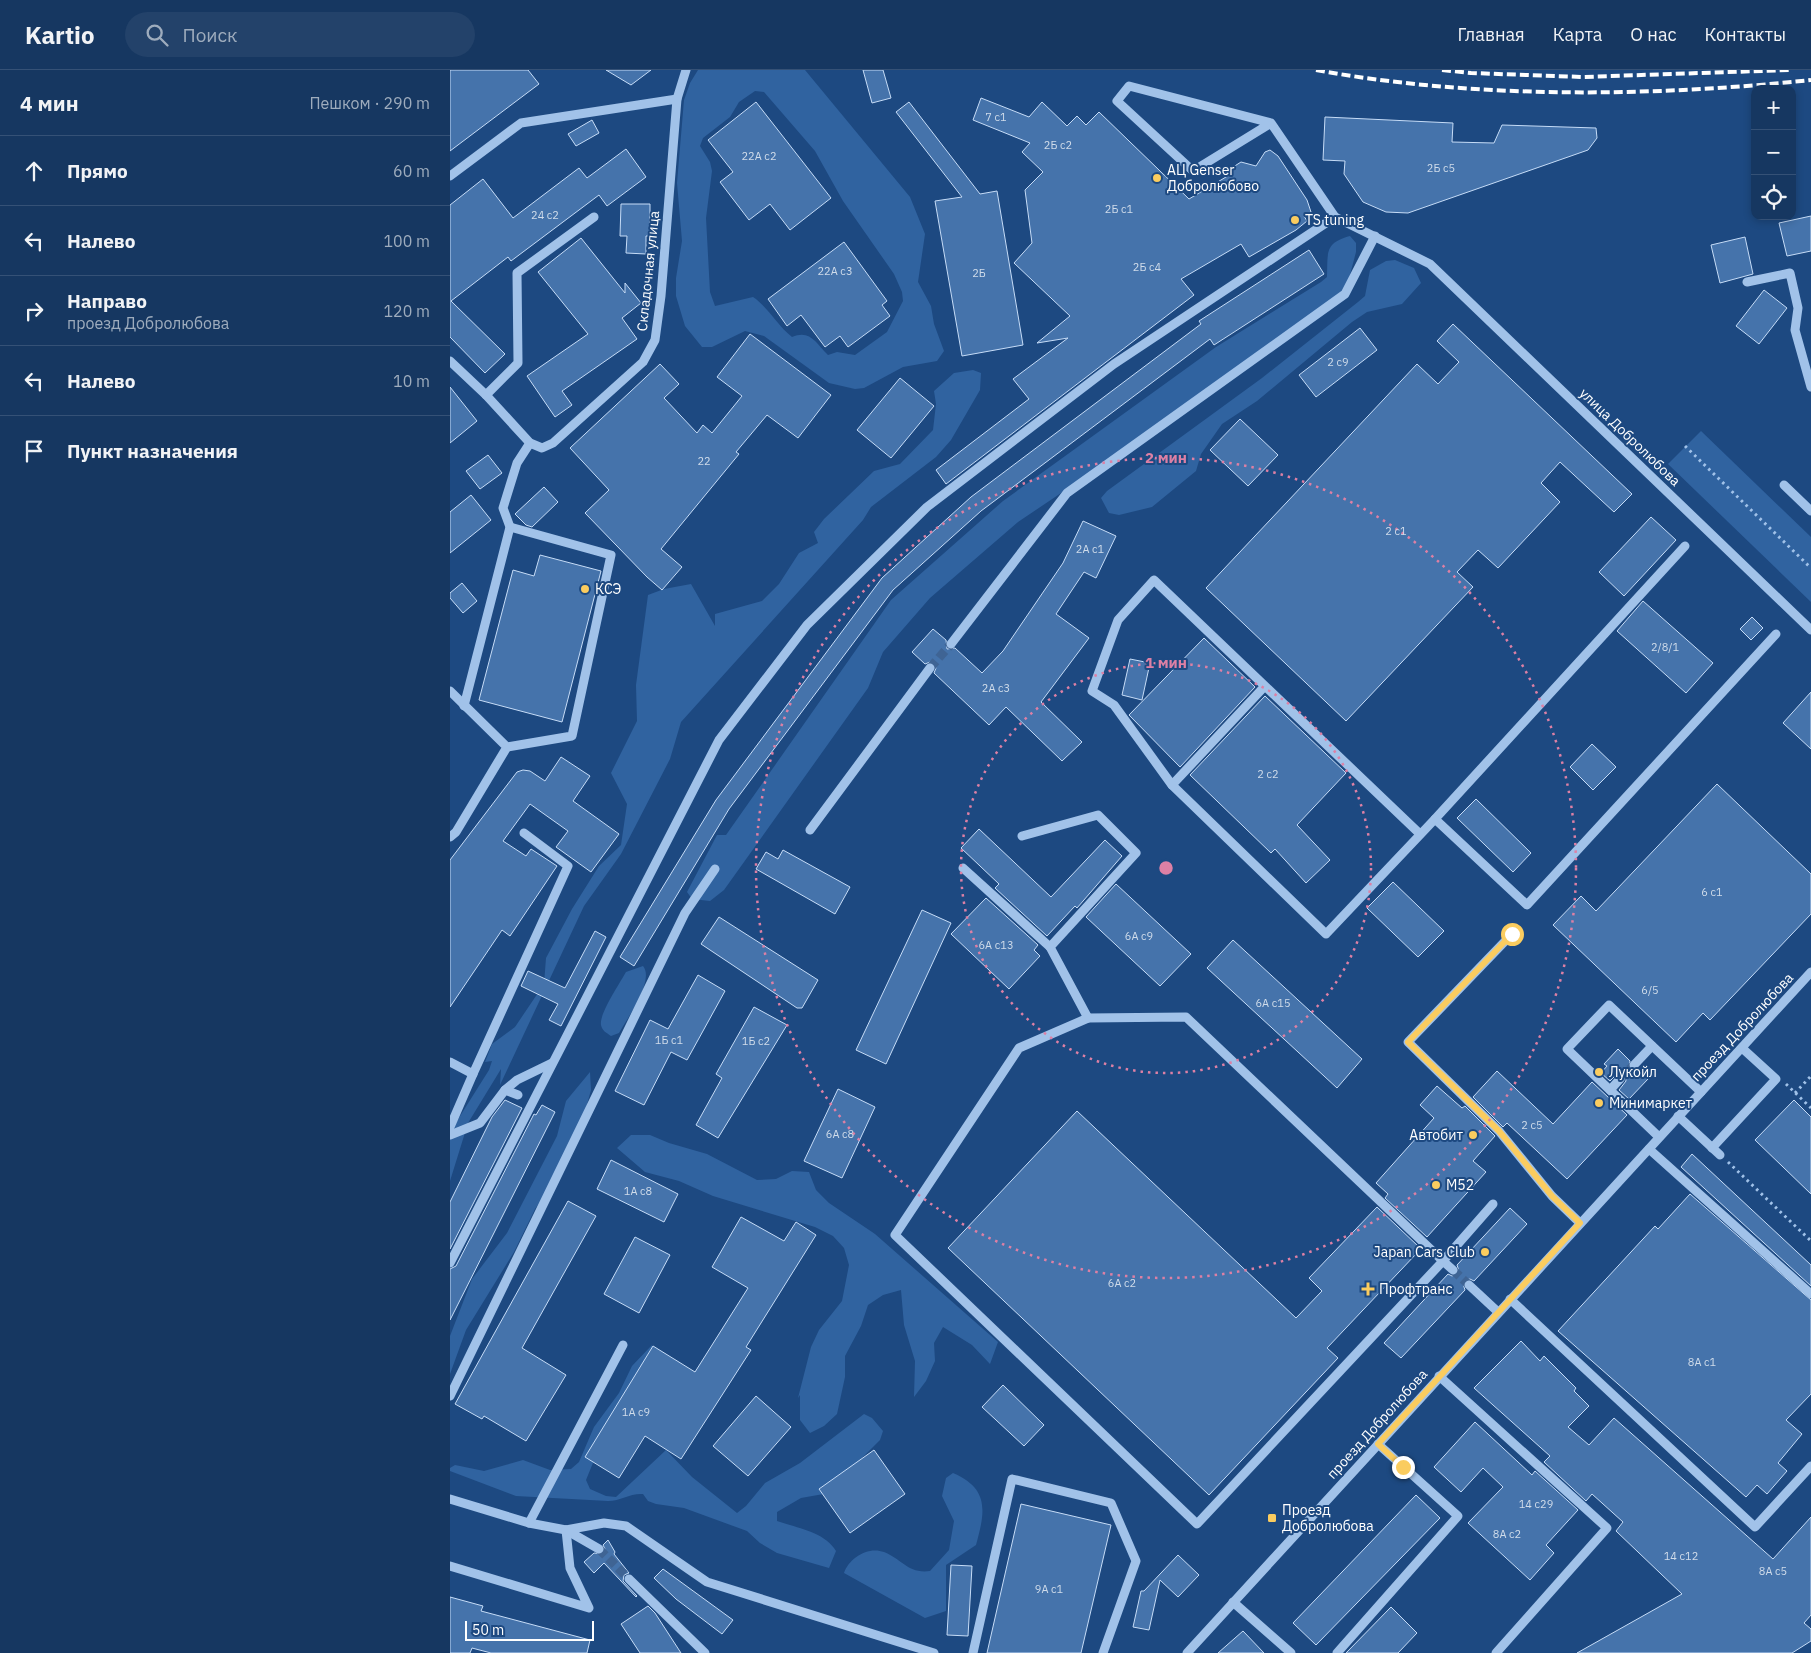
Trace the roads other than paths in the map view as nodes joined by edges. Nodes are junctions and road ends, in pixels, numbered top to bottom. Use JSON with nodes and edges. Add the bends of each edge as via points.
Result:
{"nodes":[{"id":1,"x":683,"y":71,"type":"edge"},
{"id":2,"x":677,"y":99,"type":"junction"},
{"id":3,"x":1271,"y":123,"type":"junction"},
{"id":4,"x":450,"y":176,"type":"edge"},
{"id":5,"x":594,"y":217,"type":"dead end"},
{"id":6,"x":1335,"y":217,"type":"junction"},
{"id":7,"x":1375,"y":236,"type":"junction"},
{"id":8,"x":1747,"y":282,"type":"dead end"},
{"id":9,"x":450,"y":361,"type":"edge"},
{"id":10,"x":1811,"y":387,"type":"edge"},
{"id":11,"x":486,"y":395,"type":"junction"},
{"id":12,"x":530,"y":443,"type":"junction"},
{"id":13,"x":1784,"y":484,"type":"dead end"},
{"id":14,"x":1811,"y":511,"type":"edge"},
{"id":15,"x":510,"y":527,"type":"junction"},
{"id":16,"x":1686,"y":546,"type":"dead end"},
{"id":17,"x":1811,"y":630,"type":"edge"},
{"id":18,"x":1776,"y":634,"type":"dead end"},
{"id":19,"x":951,"y":644,"type":"tunnel mouth"},
{"id":20,"x":930,"y":668,"type":"tunnel mouth"},
{"id":21,"x":1264,"y":687,"type":"junction"},
{"id":22,"x":450,"y":691,"type":"edge"},
{"id":23,"x":464,"y":706,"type":"junction"},
{"id":24,"x":507,"y":747,"type":"junction"},
{"id":25,"x":1172,"y":784,"type":"junction"},
{"id":26,"x":1435,"y":819,"type":"junction"},
{"id":27,"x":810,"y":830,"type":"dead end"},
{"id":28,"x":524,"y":833,"type":"dead end"},
{"id":29,"x":1420,"y":834,"type":"junction"},
{"id":30,"x":1022,"y":836,"type":"dead end"},
{"id":31,"x":450,"y":837,"type":"edge"},
{"id":32,"x":963,"y":868,"type":"dead end"},
{"id":33,"x":715,"y":869,"type":"dead end"},
{"id":34,"x":1512,"y":934,"type":"dead end"},
{"id":35,"x":1050,"y":947,"type":"junction"},
{"id":36,"x":1811,"y":972,"type":"edge"},
{"id":37,"x":1088,"y":1018,"type":"junction"},
{"id":38,"x":1652,"y":1046,"type":"junction"},
{"id":39,"x":1742,"y":1048,"type":"junction"},
{"id":40,"x":450,"y":1062,"type":"edge"},
{"id":41,"x":552,"y":1063,"type":"junction"},
{"id":42,"x":1634,"y":1065,"type":"tunnel mouth"},
{"id":43,"x":473,"y":1074,"type":"junction"},
{"id":44,"x":1620,"y":1079,"type":"tunnel mouth"},
{"id":45,"x":505,"y":1090,"type":"junction"},
{"id":46,"x":1610,"y":1090,"type":"junction"},
{"id":47,"x":1700,"y":1092,"type":"junction"},
{"id":48,"x":518,"y":1095,"type":"dead end"},
{"id":49,"x":1678,"y":1116,"type":"junction"},
{"id":50,"x":450,"y":1127,"type":"edge"},
{"id":51,"x":450,"y":1135,"type":"edge"},
{"id":52,"x":1659,"y":1137,"type":"junction"},
{"id":53,"x":1712,"y":1148,"type":"junction"},
{"id":54,"x":1649,"y":1149,"type":"junction"},
{"id":55,"x":1720,"y":1155,"type":"road end"},
{"id":56,"x":1493,"y":1204,"type":"dead end"},
{"id":57,"x":1580,"y":1223,"type":"junction"},
{"id":58,"x":1443,"y":1261,"type":"junction"},
{"id":59,"x":450,"y":1263,"type":"edge"},
{"id":60,"x":1452,"y":1270,"type":"tunnel mouth"},
{"id":61,"x":1470,"y":1285,"type":"tunnel mouth"},
{"id":62,"x":1811,"y":1294,"type":"edge"},
{"id":63,"x":1510,"y":1299,"type":"junction"},
{"id":64,"x":1498,"y":1312,"type":"junction"},
{"id":65,"x":623,"y":1345,"type":"dead end"},
{"id":66,"x":1439,"y":1376,"type":"junction"},
{"id":67,"x":450,"y":1396,"type":"edge"},
{"id":68,"x":1378,"y":1444,"type":"junction"},
{"id":69,"x":1811,"y":1466,"type":"edge"},
{"id":70,"x":450,"y":1499,"type":"edge"},
{"id":71,"x":529,"y":1523,"type":"junction"},
{"id":72,"x":566,"y":1530,"type":"junction"},
{"id":73,"x":599,"y":1549,"type":"tunnel mouth"},
{"id":74,"x":450,"y":1566,"type":"edge"},
{"id":75,"x":629,"y":1580,"type":"tunnel mouth"},
{"id":76,"x":1234,"y":1602,"type":"junction"},
{"id":77,"x":705,"y":1653,"type":"edge"},
{"id":78,"x":934,"y":1653,"type":"edge"},
{"id":79,"x":973,"y":1653,"type":"edge"},
{"id":80,"x":1103,"y":1653,"type":"edge"},
{"id":81,"x":1187,"y":1653,"type":"edge"},
{"id":82,"x":1291,"y":1653,"type":"edge"},
{"id":83,"x":1337,"y":1653,"type":"edge"},
{"id":84,"x":1496,"y":1653,"type":"edge"}],
"edges":[{"from":1,"to":2,"type":"street","name":"Складочная улица"},
{"from":2,"to":4,"type":"street","via":[[521,123]]},
{"from":2,"to":12,"type":"street","name":"Складочная улица","via":[[655,340],[643,362],[553,443],[542,448]]},
{"from":3,"to":3,"type":"street","via":[[1128,86],[1117,101],[1193,172]]},
{"from":3,"to":6,"type":"street"},
{"from":5,"to":11,"type":"street","via":[[517,273],[518,363]]},
{"from":6,"to":7,"type":"street","name":"улица Добролюбова"},
{"from":6,"to":41,"type":"street","via":[[1114,364],[928,507],[807,625],[719,740]]},
{"from":7,"to":17,"type":"street","name":"улица Добролюбова","via":[[1430,264]]},
{"from":7,"to":19,"type":"street","via":[[1345,294],[1067,493]]},
{"from":8,"to":10,"type":"street","via":[[1790,273],[1798,308],[1795,330]]},
{"from":9,"to":11,"type":"street"},
{"from":11,"to":12,"type":"street"},
{"from":12,"to":15,"type":"street","via":[[517,463],[503,508]]},
{"from":13,"to":14,"type":"street"},
{"from":15,"to":23,"type":"street"},
{"from":15,"to":24,"type":"street","via":[[611,555],[572,736]]},
{"from":16,"to":26,"type":"street"},
{"from":18,"to":26,"type":"street","via":[[1527,905]]},
{"from":20,"to":27,"type":"street"},
{"from":21,"to":25,"type":"street"},
{"from":21,"to":25,"type":"street","via":[[1154,580],[1118,620],[1092,692],[1114,705]]},
{"from":21,"to":29,"type":"street"},
{"from":22,"to":23,"type":"street"},
{"from":23,"to":24,"type":"street"},
{"from":24,"to":31,"type":"street"},
{"from":25,"to":29,"type":"street","via":[[1326,934]]},
{"from":26,"to":29,"type":"street"},
{"from":28,"to":43,"type":"street","via":[[568,866]]},
{"from":30,"to":35,"type":"street","via":[[1098,815],[1136,853]]},
{"from":32,"to":35,"type":"street"},
{"from":33,"to":67,"type":"street","via":[[685,913]]},
{"from":34,"to":57,"type":"street","via":[[1408,1042],[1499,1131],[1552,1196]]},
{"from":35,"to":37,"type":"street"},
{"from":36,"to":39,"type":"street","name":"проезд Добролюбова"},
{"from":37,"to":58,"type":"street","via":[[1186,1017]]},
{"from":37,"to":58,"type":"street","via":[[1019,1048],[895,1234],[1198,1524]]},
{"from":38,"to":42,"type":"street"},
{"from":38,"to":46,"type":"street","via":[[1609,1006],[1585,1030],[1567,1049]]},
{"from":38,"to":47,"type":"street"},
{"from":39,"to":47,"type":"street","name":"проезд Добролюбова"},
{"from":39,"to":53,"type":"street","via":[[1776,1079]]},
{"from":40,"to":43,"type":"street"},
{"from":41,"to":45,"type":"street","via":[[517,1080]]},
{"from":41,"to":59,"type":"street"},
{"from":43,"to":50,"type":"street"},
{"from":44,"to":46,"type":"street"},
{"from":45,"to":48,"type":"street"},
{"from":45,"to":51,"type":"street","via":[[480,1123]]},
{"from":46,"to":52,"type":"street"},
{"from":47,"to":49,"type":"street","name":"проезд Добролюбова"},
{"from":49,"to":52,"type":"street","name":"проезд Добролюбова"},
{"from":49,"to":53,"type":"street"},
{"from":52,"to":54,"type":"street","name":"проезд Добролюбова"},
{"from":53,"to":55,"type":"street"},
{"from":54,"to":57,"type":"street","name":"проезд Добролюбова"},
{"from":54,"to":62,"type":"street"},
{"from":56,"to":58,"type":"street"},
{"from":57,"to":63,"type":"street","name":"проезд Добролюбова"},
{"from":58,"to":60,"type":"street"},
{"from":61,"to":64,"type":"street"},
{"from":63,"to":64,"type":"street","name":"проезд Добролюбова"},
{"from":63,"to":69,"type":"street","via":[[1755,1528]]},
{"from":64,"to":66,"type":"street","name":"проезд Добролюбова"},
{"from":65,"to":71,"type":"street"},
{"from":66,"to":68,"type":"street","name":"проезд Добролюбова"},
{"from":66,"to":84,"type":"street","via":[[1607,1528]]},
{"from":68,"to":76,"type":"street","name":"проезд Добролюбова"},
{"from":68,"to":83,"type":"street","via":[[1458,1516]]},
{"from":70,"to":71,"type":"street"},
{"from":71,"to":72,"type":"street"},
{"from":72,"to":73,"type":"street"},
{"from":72,"to":74,"type":"street","via":[[570,1568],[589,1608]]},
{"from":72,"to":78,"type":"street","via":[[604,1523],[626,1526],[707,1582]]},
{"from":75,"to":77,"type":"street"},
{"from":76,"to":81,"type":"street","name":"проезд Добролюбова"},
{"from":76,"to":82,"type":"street"},
{"from":79,"to":80,"type":"street","via":[[1012,1479],[1111,1503],[1136,1561]]}]}
